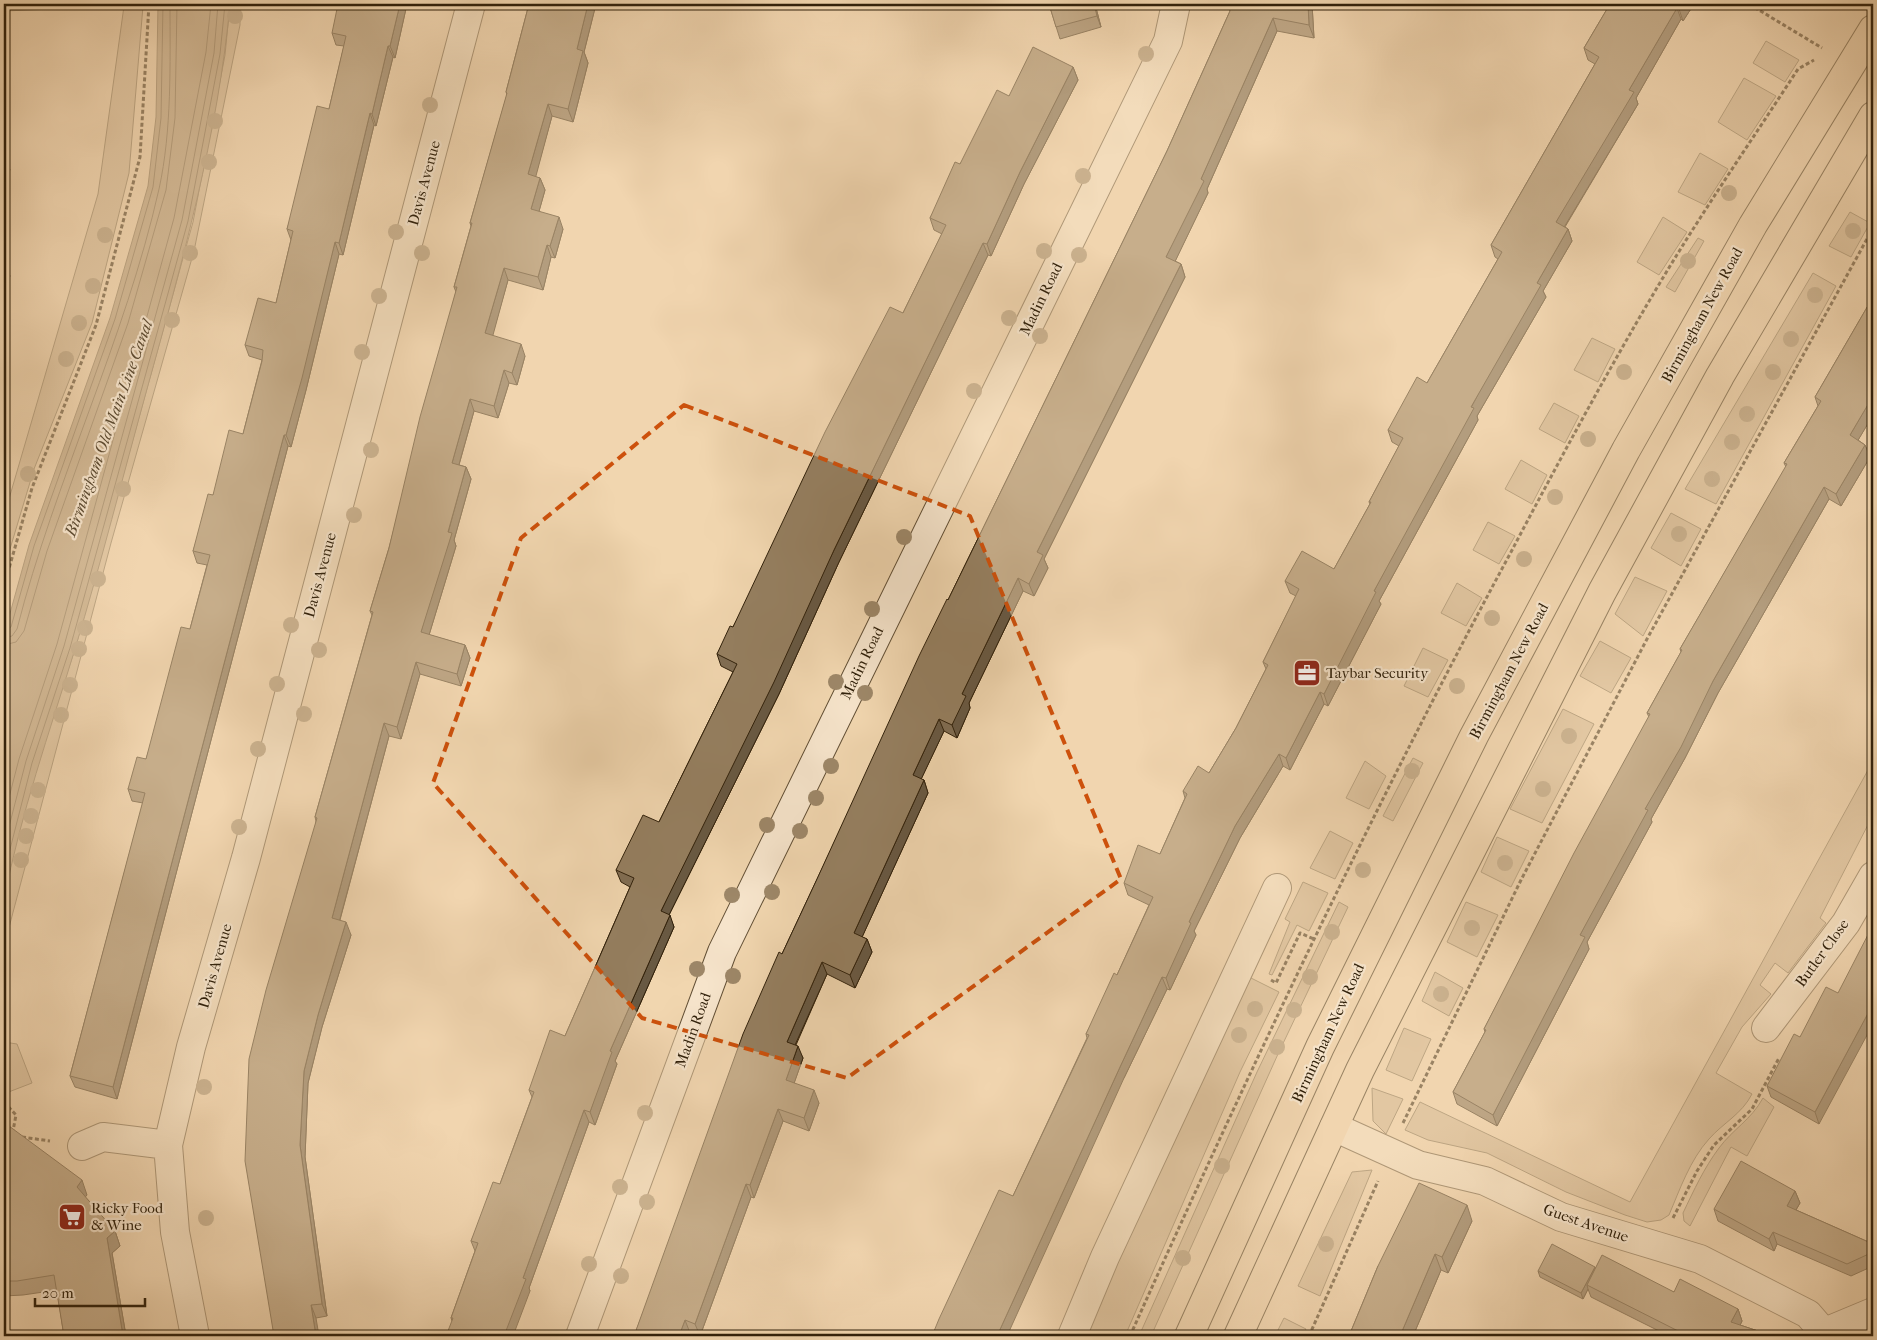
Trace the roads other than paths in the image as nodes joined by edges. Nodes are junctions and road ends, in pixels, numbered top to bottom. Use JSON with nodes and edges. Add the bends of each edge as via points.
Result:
{"nodes":[{"id":1,"x":471,"y":4,"type":"edge"},
{"id":2,"x":1176,"y":4,"type":"edge"},
{"id":3,"x":1873,"y":29,"type":"edge"},
{"id":4,"x":1873,"y":116,"type":"edge"},
{"id":5,"x":1873,"y":876,"type":"edge"},
{"id":6,"x":1277,"y":888,"type":"dead end"},
{"id":7,"x":1766,"y":1028,"type":"road end"},
{"id":8,"x":1334,"y":1127,"type":"junction"},
{"id":9,"x":168,"y":1145,"type":"junction"},
{"id":10,"x":82,"y":1146,"type":"road end"},
{"id":11,"x":1873,"y":1312,"type":"edge"},
{"id":12,"x":1826,"y":1334,"type":"edge"},
{"id":13,"x":195,"y":1336,"type":"edge"},
{"id":14,"x":580,"y":1336,"type":"edge"},
{"id":15,"x":1072,"y":1336,"type":"edge"},
{"id":16,"x":1189,"y":1336,"type":"edge"},
{"id":17,"x":1238,"y":1336,"type":"edge"}],
"edges":[{"from":1,"to":9,"type":"street","name":"Davis Avenue","via":[[246,858],[191,1047]]},
{"from":2,"to":14,"type":"street","name":"Madin Road","via":[[1168,41],[722,952]]},
{"from":3,"to":16,"type":"highway","name":"Birmingham New Road","via":[[1738,251],[1626,450],[1474,736],[1320,1047]]},
{"from":4,"to":8,"type":"highway","via":[[1720,376],[1602,592]]},
{"from":5,"to":7,"type":"street","name":"Butler Close","via":[[1846,923]]},
{"from":6,"to":15,"type":"street","via":[[1105,1257]]},
{"from":8,"to":12,"type":"street","name":"Guest Avenue","via":[[1418,1165],[1485,1182],[1561,1217],[1700,1259],[1808,1314]]},
{"from":8,"to":17,"type":"highway"},
{"from":9,"to":10,"type":"street","via":[[103,1137]]},
{"from":9,"to":13,"type":"street","name":"Davis Avenue","via":[[175,1232]]},
{"from":11,"to":12,"type":"street"}]}
